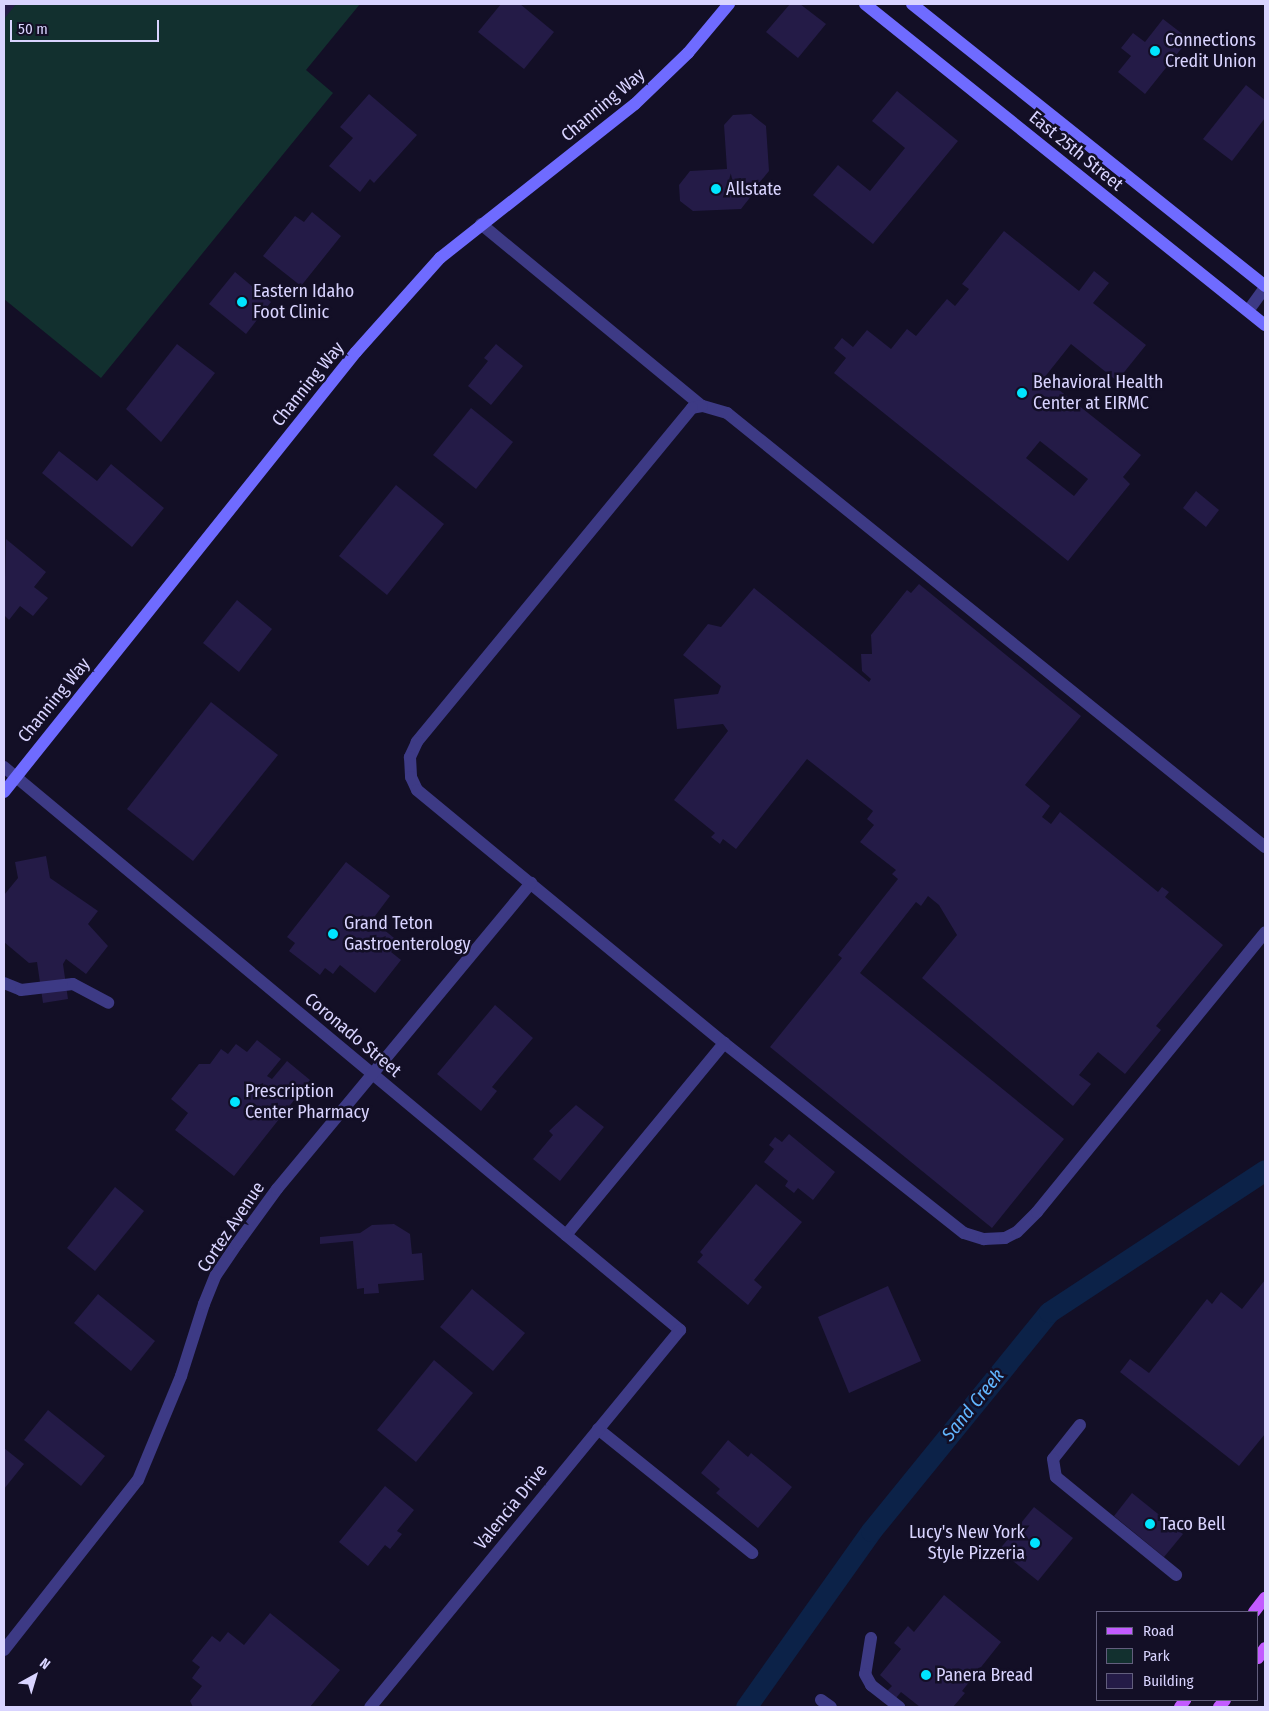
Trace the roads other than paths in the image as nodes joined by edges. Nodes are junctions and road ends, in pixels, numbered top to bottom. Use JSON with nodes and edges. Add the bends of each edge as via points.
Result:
{"nodes":[{"id":1,"x":729,"y":4,"type":"edge"},
{"id":2,"x":865,"y":4,"type":"edge"},
{"id":3,"x":912,"y":4,"type":"edge"},
{"id":4,"x":481,"y":224,"type":"junction"},
{"id":5,"x":1265,"y":287,"type":"edge"},
{"id":6,"x":1248,"y":311,"type":"junction"},
{"id":7,"x":1265,"y":325,"type":"edge"},
{"id":8,"x":702,"y":406,"type":"junction"},
{"id":9,"x":4,"y":767,"type":"edge"},
{"id":10,"x":15,"y":776,"type":"junction"},
{"id":11,"x":4,"y":792,"type":"edge"},
{"id":12,"x":1265,"y":847,"type":"edge"},
{"id":13,"x":531,"y":883,"type":"junction"},
{"id":14,"x":1265,"y":932,"type":"edge"},
{"id":15,"x":4,"y":983,"type":"edge"},
{"id":16,"x":108,"y":1003,"type":"dead end"},
{"id":17,"x":724,"y":1043,"type":"junction"},
{"id":18,"x":372,"y":1074,"type":"junction"},
{"id":19,"x":566,"y":1235,"type":"junction"},
{"id":20,"x":680,"y":1330,"type":"joint"},
{"id":21,"x":1080,"y":1425,"type":"dead end"},
{"id":22,"x":598,"y":1429,"type":"junction"},
{"id":23,"x":752,"y":1553,"type":"dead end"},
{"id":24,"x":1176,"y":1575,"type":"dead end"},
{"id":25,"x":1265,"y":1598,"type":"edge"},
{"id":26,"x":1255,"y":1611,"type":"edge"},
{"id":27,"x":870,"y":1638,"type":"dead end"},
{"id":28,"x":4,"y":1650,"type":"edge"},
{"id":29,"x":370,"y":1707,"type":"edge"},
{"id":30,"x":899,"y":1707,"type":"edge"}],
"edges":[{"from":1,"to":4,"type":"main road","name":"Channing Way","via":[[688,53],[635,104]]},
{"from":2,"to":6,"type":"main road","name":"East 25th Street"},
{"from":3,"to":5,"type":"main road","name":"East 25th Street"},
{"from":4,"to":8,"type":"street"},
{"from":4,"to":10,"type":"main road","name":"Channing Way","via":[[440,258],[356,352]]},
{"from":5,"to":6,"type":"street"},
{"from":6,"to":7,"type":"main road","name":"East 25th Street"},
{"from":8,"to":12,"type":"street","via":[[727,412]]},
{"from":8,"to":13,"type":"street","via":[[692,408],[417,742],[410,757],[411,777],[417,790]]},
{"from":9,"to":10,"type":"street","name":"Coronado Street"},
{"from":10,"to":11,"type":"main road","name":"Channing Way"},
{"from":10,"to":18,"type":"street","name":"Coronado Street"},
{"from":13,"to":17,"type":"street"},
{"from":13,"to":18,"type":"street","name":"Cortez Avenue"},
{"from":14,"to":17,"type":"street","via":[[1042,1205],[1017,1232],[1005,1238],[984,1240],[964,1233]]},
{"from":15,"to":16,"type":"street","via":[[21,990],[73,984]]},
{"from":17,"to":19,"type":"street"},
{"from":18,"to":19,"type":"street","name":"Coronado Street"},
{"from":18,"to":28,"type":"street","name":"Cortez Avenue","via":[[278,1188],[216,1275],[149,1461],[138,1480]]},
{"from":19,"to":20,"type":"street","name":"Coronado Street"},
{"from":20,"to":22,"type":"street","name":"Valencia Drive"},
{"from":21,"to":24,"type":"street","via":[[1053,1459],[1056,1477]]},
{"from":22,"to":23,"type":"street"},
{"from":22,"to":29,"type":"street","name":"Valencia Drive"},
{"from":25,"to":26,"type":"main road"},
{"from":27,"to":30,"type":"street","via":[[865,1674],[871,1685]]}]}
